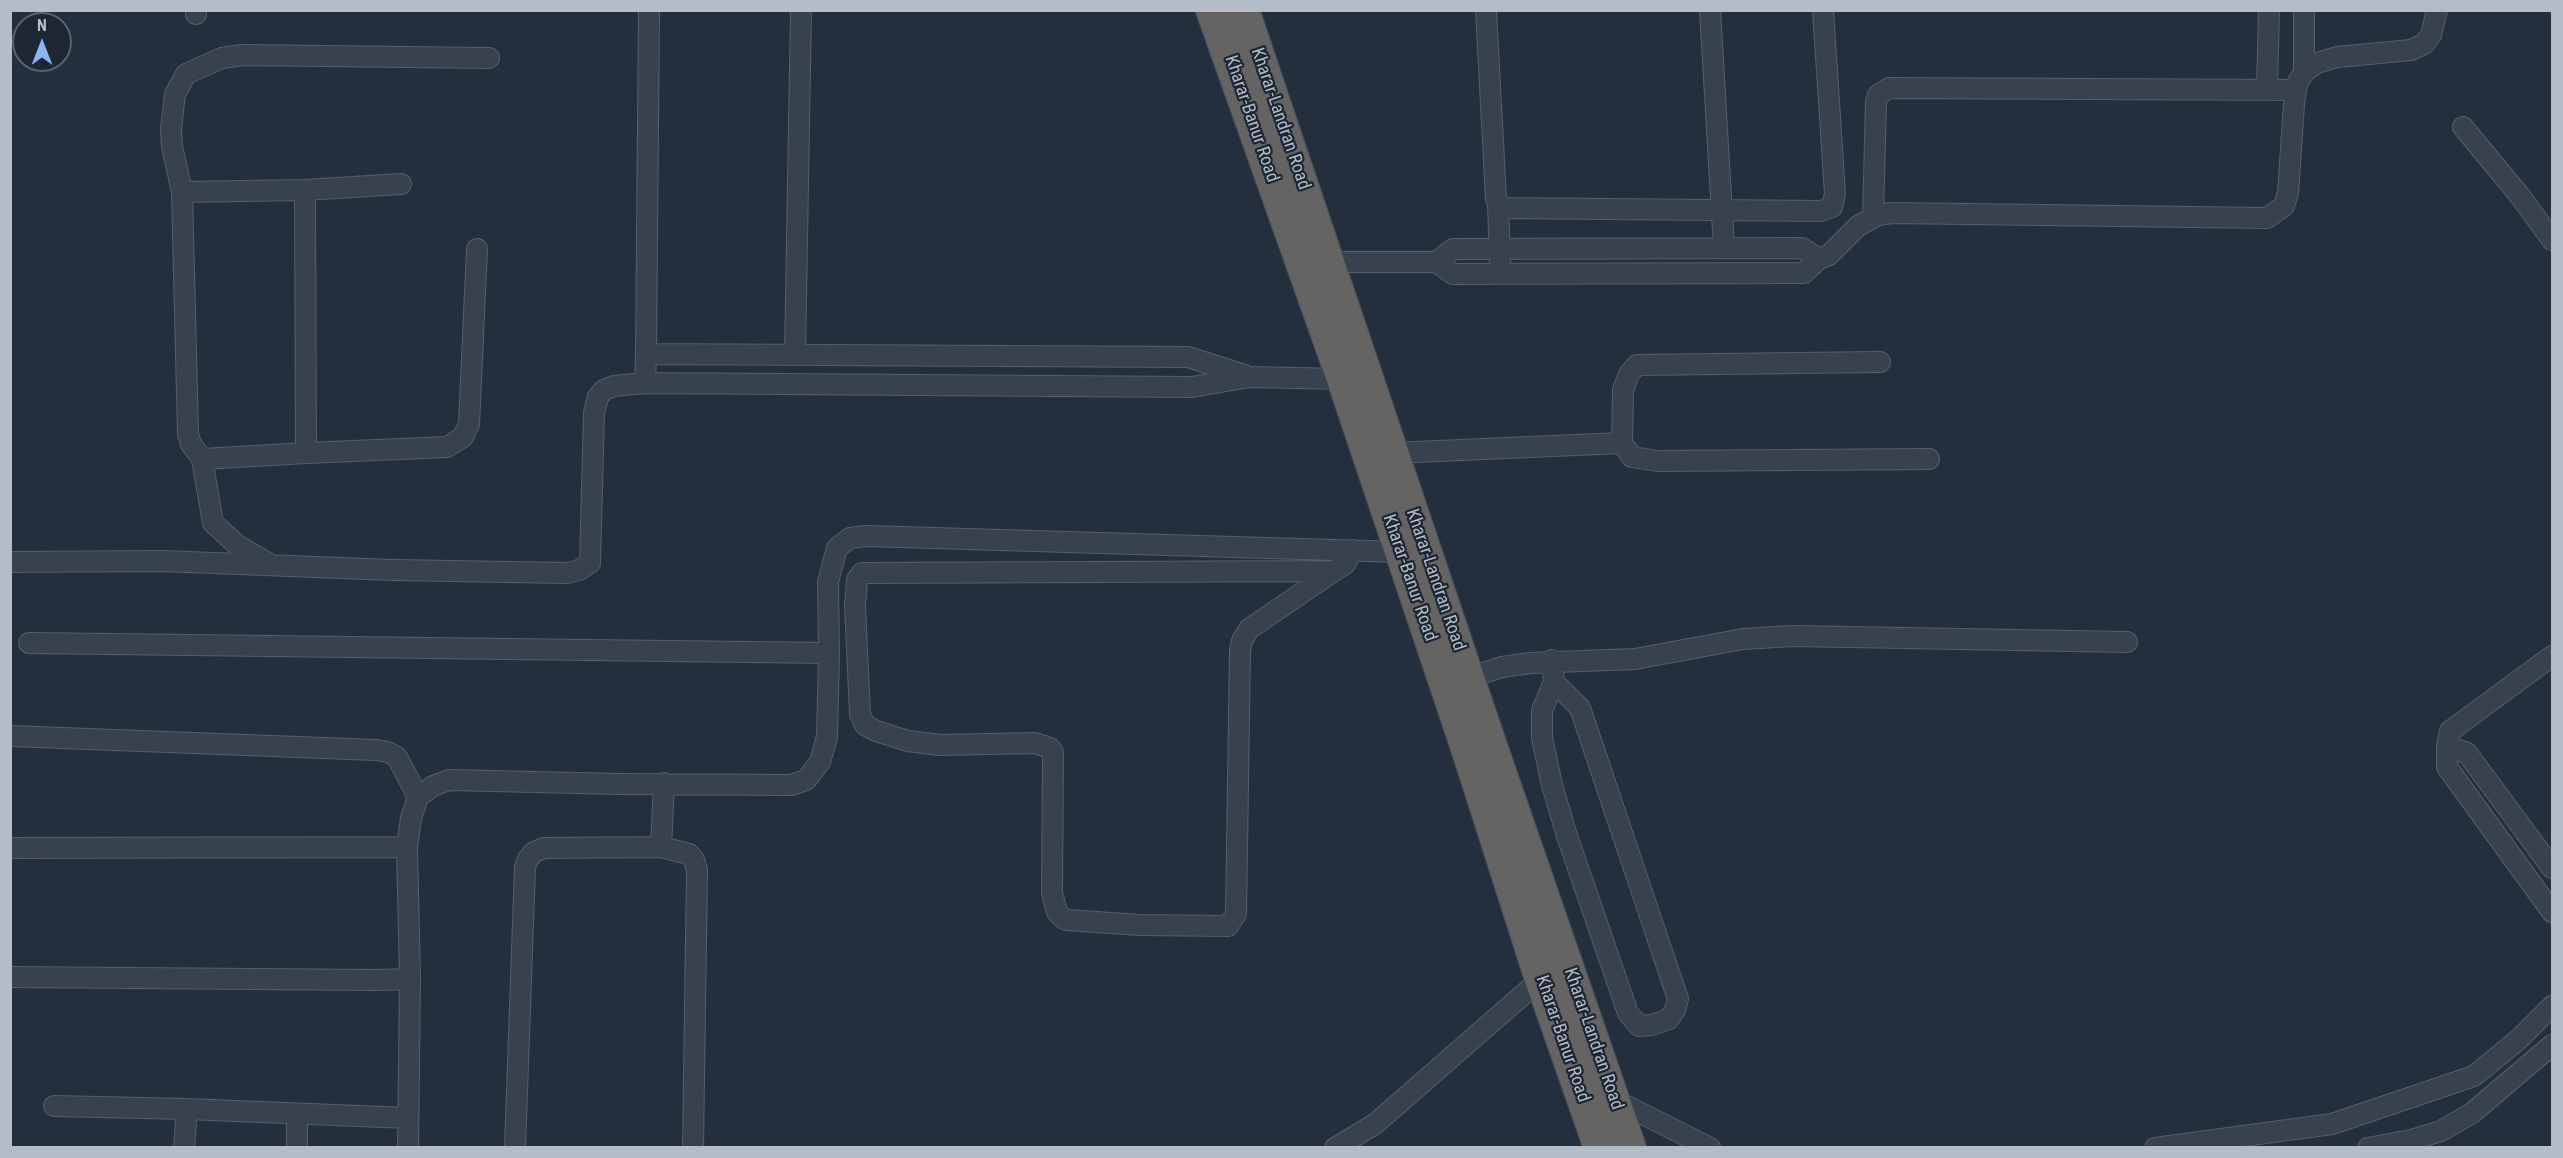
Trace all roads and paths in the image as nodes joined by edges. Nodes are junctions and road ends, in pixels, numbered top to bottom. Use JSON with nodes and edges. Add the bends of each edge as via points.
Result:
{"nodes":[{"id":1,"x":649,"y":10,"type":"edge"},
{"id":2,"x":801,"y":10,"type":"edge"},
{"id":3,"x":1212,"y":10,"type":"edge"},
{"id":4,"x":1244,"y":10,"type":"edge"},
{"id":5,"x":1486,"y":10,"type":"edge"},
{"id":6,"x":1710,"y":10,"type":"edge"},
{"id":7,"x":1823,"y":10,"type":"edge"},
{"id":8,"x":2269,"y":10,"type":"edge"},
{"id":9,"x":2304,"y":10,"type":"edge"},
{"id":10,"x":2437,"y":10,"type":"edge"},
{"id":11,"x":489,"y":58,"type":"dead end"},
{"id":12,"x":2300,"y":81,"type":"junction"},
{"id":13,"x":2267,"y":90,"type":"junction"},
{"id":14,"x":2463,"y":126,"type":"dead end"},
{"id":15,"x":401,"y":184,"type":"dead end"},
{"id":16,"x":305,"y":190,"type":"junction"},
{"id":17,"x":182,"y":192,"type":"junction"},
{"id":18,"x":1498,"y":204,"type":"junction"},
{"id":19,"x":1721,"y":210,"type":"junction"},
{"id":20,"x":1873,"y":217,"type":"junction"},
{"id":21,"x":2553,"y":240,"type":"edge"},
{"id":22,"x":477,"y":249,"type":"dead end"},
{"id":23,"x":1499,"y":249,"type":"junction"},
{"id":24,"x":1724,"y":249,"type":"junction"},
{"id":25,"x":1819,"y":259,"type":"junction"},
{"id":26,"x":1328,"y":262,"type":"junction"},
{"id":27,"x":1436,"y":262,"type":"junction"},
{"id":28,"x":1501,"y":274,"type":"junction"},
{"id":29,"x":646,"y":354,"type":"junction"},
{"id":30,"x":795,"y":355,"type":"junction"},
{"id":31,"x":1880,"y":362,"type":"dead end"},
{"id":32,"x":1249,"y":377,"type":"junction"},
{"id":33,"x":1343,"y":380,"type":"junction"},
{"id":34,"x":645,"y":383,"type":"junction"},
{"id":35,"x":1367,"y":415,"type":"junction"},
{"id":36,"x":1622,"y":443,"type":"junction"},
{"id":37,"x":306,"y":453,"type":"junction"},
{"id":38,"x":1392,"y":453,"type":"junction"},
{"id":39,"x":202,"y":459,"type":"junction"},
{"id":40,"x":1929,"y":459,"type":"dead end"},
{"id":41,"x":1352,"y":550,"type":"junction"},
{"id":42,"x":1401,"y":552,"type":"junction"},
{"id":43,"x":10,"y":562,"type":"edge"},
{"id":44,"x":270,"y":564,"type":"junction"},
{"id":45,"x":1334,"y":571,"type":"junction"},
{"id":46,"x":2127,"y":642,"type":"dead end"},
{"id":47,"x":29,"y":644,"type":"dead end"},
{"id":48,"x":829,"y":653,"type":"junction"},
{"id":49,"x":2553,"y":656,"type":"edge"},
{"id":50,"x":1552,"y":660,"type":"junction"},
{"id":51,"x":1468,"y":678,"type":"junction"},
{"id":52,"x":1554,"y":682,"type":"junction"},
{"id":53,"x":10,"y":736,"type":"edge"},
{"id":54,"x":2447,"y":746,"type":"junction"},
{"id":55,"x":663,"y":783,"type":"junction"},
{"id":56,"x":418,"y":797,"type":"junction"},
{"id":57,"x":407,"y":847,"type":"junction"},
{"id":58,"x":661,"y":847,"type":"junction"},
{"id":59,"x":10,"y":848,"type":"edge"},
{"id":60,"x":2553,"y":867,"type":"edge"},
{"id":61,"x":2553,"y":912,"type":"edge"},
{"id":62,"x":1554,"y":973,"type":"junction"},
{"id":63,"x":10,"y":977,"type":"edge"},
{"id":64,"x":410,"y":979,"type":"junction"},
{"id":65,"x":2553,"y":1006,"type":"edge"},
{"id":66,"x":2553,"y":1045,"type":"edge"},
{"id":67,"x":1613,"y":1099,"type":"junction"},
{"id":68,"x":54,"y":1106,"type":"dead end"},
{"id":69,"x":187,"y":1109,"type":"junction"},
{"id":70,"x":297,"y":1114,"type":"junction"},
{"id":71,"x":408,"y":1118,"type":"junction"},
{"id":72,"x":184,"y":1148,"type":"edge"},
{"id":73,"x":297,"y":1148,"type":"edge"},
{"id":74,"x":408,"y":1148,"type":"edge"},
{"id":75,"x":515,"y":1148,"type":"edge"},
{"id":76,"x":693,"y":1148,"type":"edge"},
{"id":77,"x":1335,"y":1148,"type":"edge"},
{"id":78,"x":1600,"y":1148,"type":"edge"},
{"id":79,"x":1630,"y":1148,"type":"edge"},
{"id":80,"x":1710,"y":1148,"type":"edge"},
{"id":81,"x":2155,"y":1148,"type":"edge"},
{"id":82,"x":2368,"y":1148,"type":"edge"}],
"edges":[{"from":1,"to":29,"type":"street"},
{"from":2,"to":30,"type":"street"},
{"from":3,"to":33,"type":"highway","name":"Kharar-Banur Road"},
{"from":4,"to":26,"type":"highway","name":"Kharar-Landran Road"},
{"from":5,"to":18,"type":"street"},
{"from":6,"to":19,"type":"street"},
{"from":7,"to":19,"type":"street","via":[[1834,203],[1830,209],[1821,211]]},
{"from":8,"to":13,"type":"street"},
{"from":9,"to":12,"type":"street"},
{"from":10,"to":12,"type":"street","via":[[2431,35],[2424,44],[2411,50],[2337,57],[2317,63]]},
{"from":11,"to":17,"type":"street","via":[[242,56],[206,64],[186,74],[175,94],[172,146]]},
{"from":12,"to":13,"type":"street"},
{"from":12,"to":20,"type":"street","via":[[2288,193],[2284,206],[2267,218],[1892,213]]},
{"from":13,"to":20,"type":"street","via":[[1889,88],[1878,95],[1876,102]]},
{"from":14,"to":21,"type":"street"},
{"from":15,"to":16,"type":"street"},
{"from":16,"to":17,"type":"street"},
{"from":16,"to":37,"type":"street"},
{"from":17,"to":39,"type":"street","via":[[187,423],[191,444]]},
{"from":18,"to":19,"type":"street","via":[[1507,209]]},
{"from":18,"to":23,"type":"street"},
{"from":19,"to":24,"type":"street"},
{"from":20,"to":25,"type":"street"},
{"from":22,"to":37,"type":"street","via":[[469,424],[463,437],[447,447]]},
{"from":23,"to":24,"type":"street"},
{"from":23,"to":27,"type":"street","via":[[1453,249]]},
{"from":23,"to":28,"type":"street"},
{"from":24,"to":25,"type":"street","via":[[1802,248]]},
{"from":25,"to":28,"type":"street","via":[[1804,273]]},
{"from":26,"to":27,"type":"street"},
{"from":26,"to":35,"type":"highway","name":"Kharar-Landran Road"},
{"from":27,"to":28,"type":"street","via":[[1453,274]]},
{"from":29,"to":30,"type":"street"},
{"from":29,"to":34,"type":"street"},
{"from":30,"to":32,"type":"street","via":[[1188,357]]},
{"from":31,"to":36,"type":"street","via":[[1637,364],[1623,390]]},
{"from":32,"to":33,"type":"street"},
{"from":32,"to":34,"type":"street","via":[[1192,387]]},
{"from":33,"to":35,"type":"highway","name":"Kharar-Banur Road"},
{"from":34,"to":44,"type":"street","via":[[614,386],[598,398],[594,413],[590,563],[584,568],[568,573]]},
{"from":35,"to":38,"type":"highway","name":"Kharar-Landran Road"},
{"from":35,"to":42,"type":"highway","name":"Kharar-Banur Road"},
{"from":36,"to":38,"type":"street"},
{"from":36,"to":40,"type":"street","via":[[1632,457],[1658,461]]},
{"from":37,"to":39,"type":"street"},
{"from":38,"to":51,"type":"highway","name":"Kharar-Landran Road"},
{"from":39,"to":44,"type":"street","via":[[213,523],[237,545]]},
{"from":41,"to":42,"type":"street"},
{"from":41,"to":45,"type":"street","via":[[1345,564]]},
{"from":41,"to":48,"type":"street","via":[[850,538],[837,548],[828,582]]},
{"from":42,"to":62,"type":"highway","name":"Kharar-Banur Road"},
{"from":43,"to":44,"type":"street"},
{"from":45,"to":45,"type":"street","via":[[1249,629],[1242,641],[1236,914],[1228,926],[1066,920],[1057,912],[1052,893],[1050,748],[1035,743],[940,745],[908,741],[876,731],[865,724],[860,714],[856,597],[858,576],[866,572]]},
{"from":46,"to":50,"type":"street","via":[[1793,636],[1743,639],[1635,659]]},
{"from":47,"to":48,"type":"street"},
{"from":48,"to":55,"type":"street","via":[[827,737],[820,762],[806,780],[791,785]]},
{"from":49,"to":54,"type":"street","via":[[2450,731]]},
{"from":50,"to":51,"type":"street","via":[[1502,667]]},
{"from":50,"to":52,"type":"street"},
{"from":51,"to":62,"type":"highway","name":"Kharar-Landran Road"},
{"from":52,"to":52,"type":"street","via":[[1580,708],[1676,991],[1678,999],[1669,1019],[1652,1025],[1639,1026],[1628,1013],[1555,795],[1542,738],[1542,710]]},
{"from":53,"to":56,"type":"street","via":[[376,750],[397,758]]},
{"from":54,"to":60,"type":"street","via":[[2468,753]]},
{"from":54,"to":61,"type":"street","via":[[2447,767]]},
{"from":55,"to":56,"type":"street","via":[[449,780]]},
{"from":55,"to":58,"type":"street"},
{"from":56,"to":57,"type":"street"},
{"from":57,"to":59,"type":"street"},
{"from":57,"to":64,"type":"street"},
{"from":58,"to":75,"type":"street","via":[[544,848],[528,859]]},
{"from":58,"to":76,"type":"street","via":[[689,855],[697,870]]},
{"from":62,"to":67,"type":"highway","name":"Kharar-Landran Road"},
{"from":62,"to":77,"type":"street","via":[[1375,1124]]},
{"from":62,"to":78,"type":"highway","name":"Kharar-Banur Road"},
{"from":63,"to":64,"type":"street"},
{"from":64,"to":71,"type":"street"},
{"from":65,"to":81,"type":"street","via":[[2474,1076],[2332,1124]]},
{"from":66,"to":82,"type":"street","via":[[2472,1113],[2441,1131]]},
{"from":67,"to":79,"type":"highway","name":"Kharar-Landran Road"},
{"from":67,"to":80,"type":"street"},
{"from":68,"to":69,"type":"street"},
{"from":69,"to":70,"type":"street"},
{"from":69,"to":72,"type":"street"},
{"from":70,"to":71,"type":"street"},
{"from":70,"to":73,"type":"street"},
{"from":71,"to":74,"type":"street"}]}
